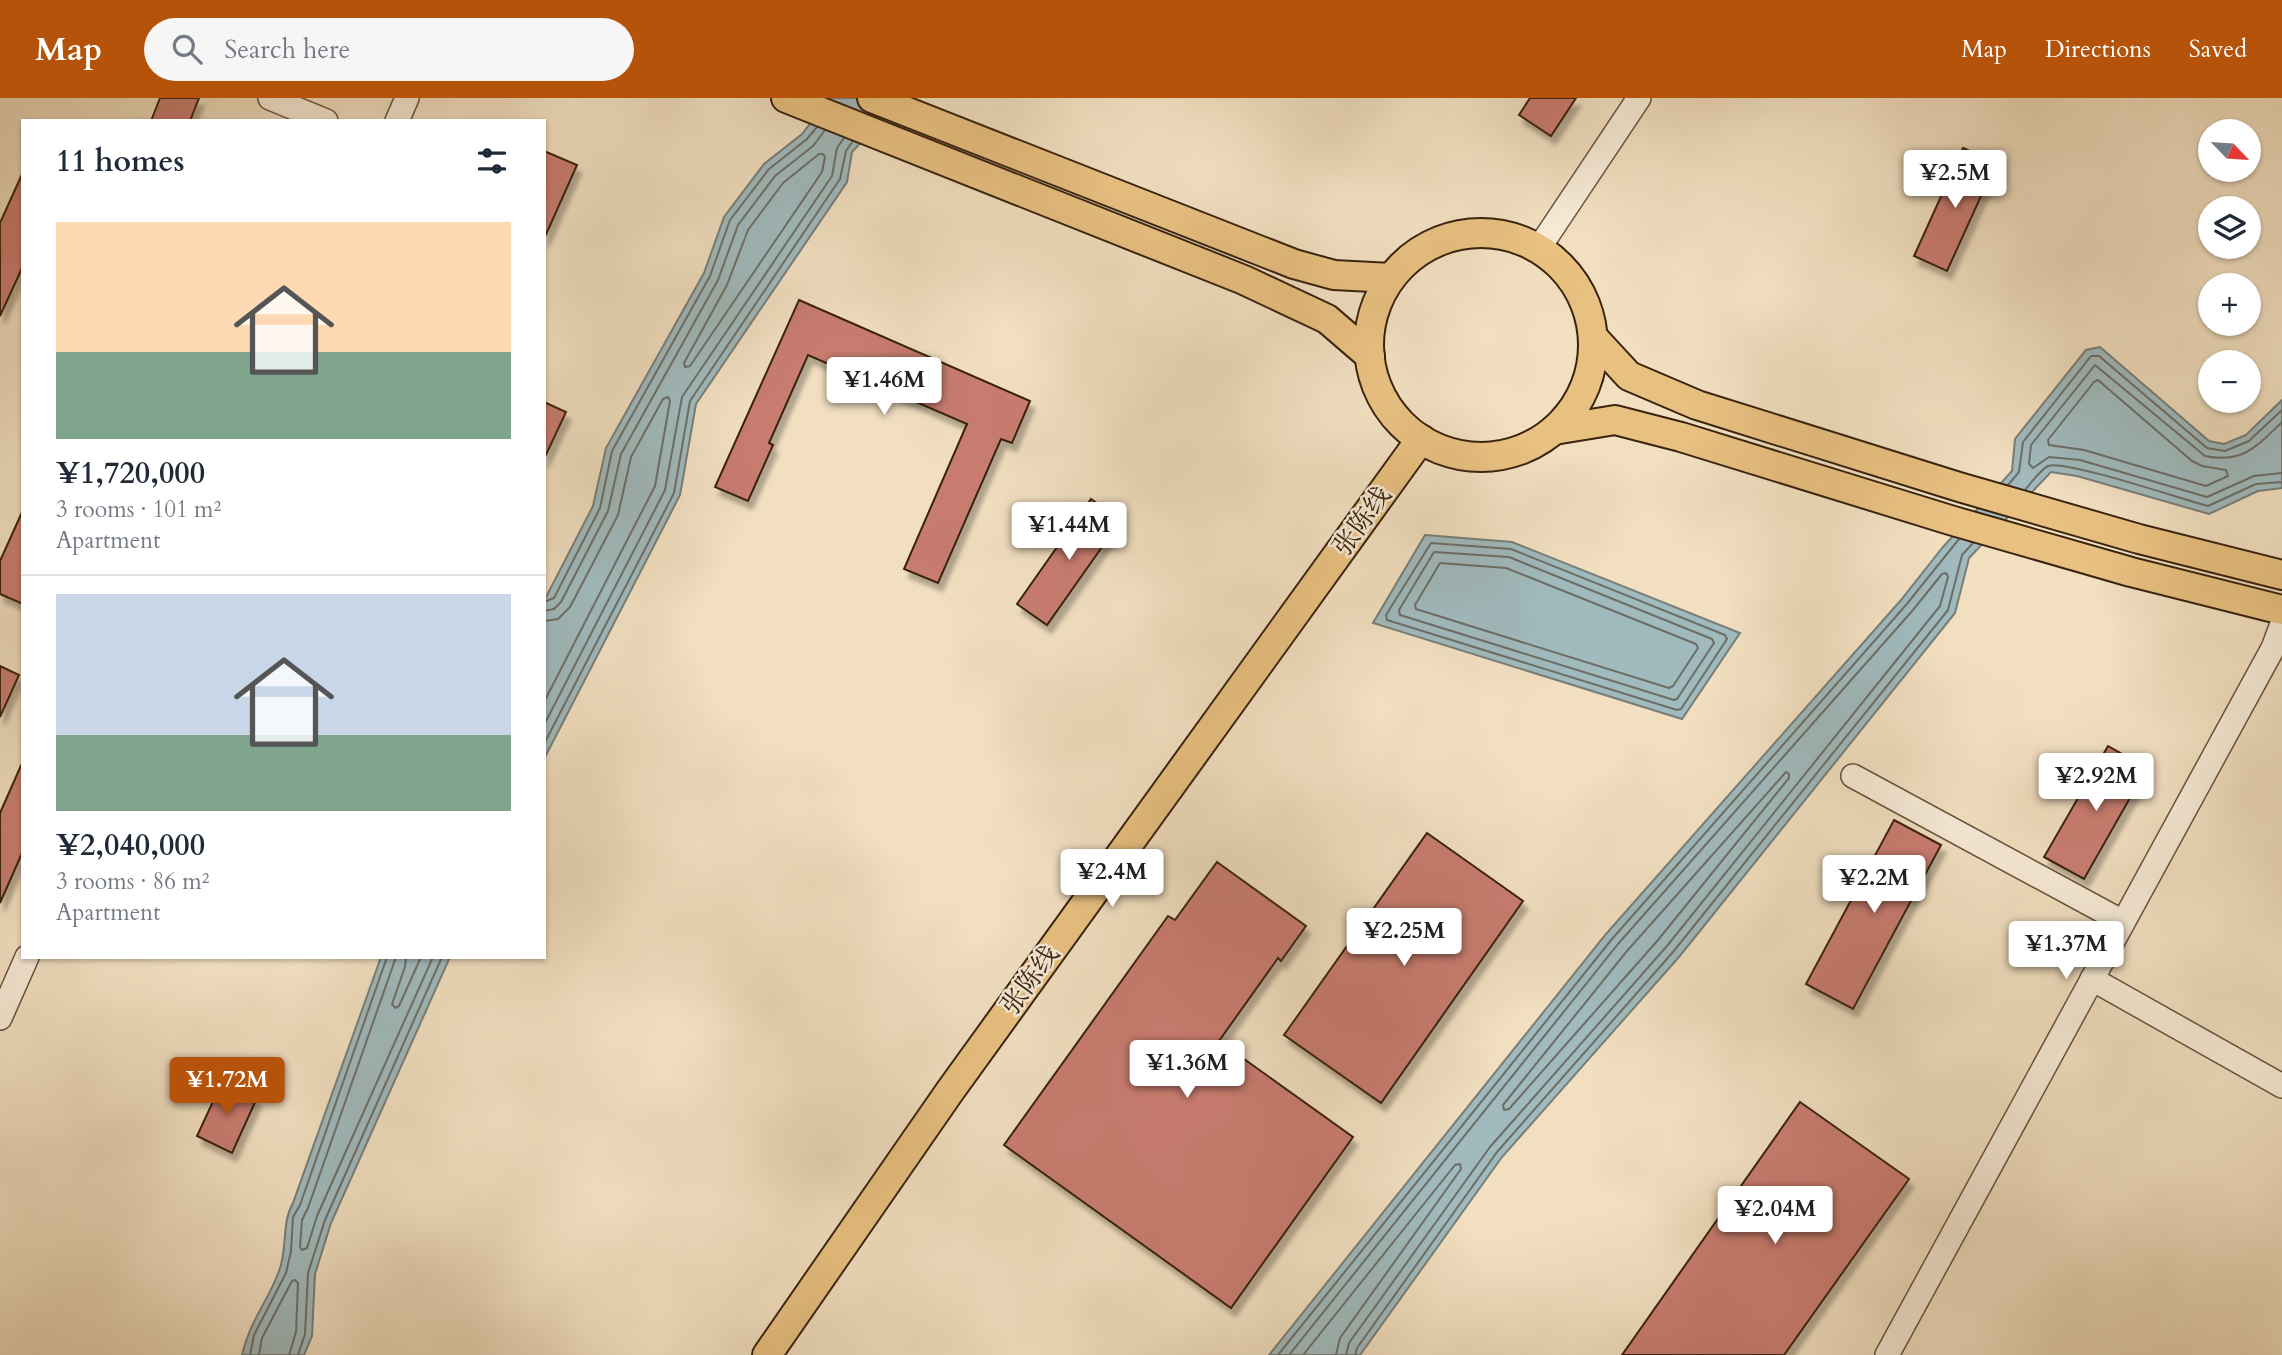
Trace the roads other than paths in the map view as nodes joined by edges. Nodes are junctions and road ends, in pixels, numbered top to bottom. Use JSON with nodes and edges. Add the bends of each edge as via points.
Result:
{"nodes":[{"id":1,"x":270,"y":98,"type":"edge"},
{"id":2,"x":407,"y":98,"type":"edge"},
{"id":3,"x":872,"y":98,"type":"edge"},
{"id":4,"x":1639,"y":98,"type":"edge"},
{"id":5,"x":792,"y":100,"type":"edge"},
{"id":6,"x":321,"y":119,"type":"edge"},
{"id":7,"x":398,"y":119,"type":"edge"},
{"id":8,"x":1539,"y":248,"type":"junction"},
{"id":9,"x":1391,"y":278,"type":"junction"},
{"id":10,"x":1593,"y":337,"type":"junction"},
{"id":11,"x":1370,"y":356,"type":"junction"},
{"id":12,"x":1554,"y":430,"type":"junction"},
{"id":13,"x":1421,"y":439,"type":"junction"},
{"id":14,"x":2282,"y":575,"type":"edge"},
{"id":15,"x":2282,"y":610,"type":"edge"},
{"id":16,"x":2282,"y":624,"type":"edge"},
{"id":17,"x":1853,"y":776,"type":"dead end"},
{"id":18,"x":2123,"y":922,"type":"junction"},
{"id":19,"x":26,"y":959,"type":"edge"},
{"id":20,"x":2092,"y":979,"type":"junction"},
{"id":21,"x":0,"y":1018,"type":"edge"},
{"id":22,"x":2282,"y":1086,"type":"edge"},
{"id":23,"x":767,"y":1355,"type":"edge"},
{"id":24,"x":1887,"y":1355,"type":"edge"}],
"edges":[{"from":1,"to":6,"type":"street"},
{"from":2,"to":7,"type":"street"},
{"from":3,"to":9,"type":"main road","via":[[1294,264],[1334,275]]},
{"from":4,"to":8,"type":"street"},
{"from":5,"to":11,"type":"main road","via":[[1244,280],[1327,319]]},
{"from":8,"to":9,"type":"main road","via":[[1511,236],[1455,235],[1419,251]]},
{"from":8,"to":10,"type":"main road","via":[[1558,262],[1580,290]]},
{"from":9,"to":11,"type":"main road","via":[[1374,311]]},
{"from":10,"to":12,"type":"main road","via":[[1590,375],[1574,409]]},
{"from":10,"to":14,"type":"main road","via":[[1629,376],[1697,405],[1959,487]]},
{"from":11,"to":13,"type":"main road","via":[[1384,402],[1404,427]]},
{"from":12,"to":13,"type":"main road","via":[[1507,455],[1474,458],[1436,449]]},
{"from":12,"to":15,"type":"main road","via":[[1615,421],[1681,436],[2028,543]]},
{"from":13,"to":23,"type":"main road","name":"张陈线","via":[[950,1091]]},
{"from":16,"to":18,"type":"street"},
{"from":17,"to":18,"type":"street"},
{"from":18,"to":20,"type":"street"},
{"from":19,"to":21,"type":"street"},
{"from":20,"to":22,"type":"street"},
{"from":20,"to":24,"type":"street"}]}
